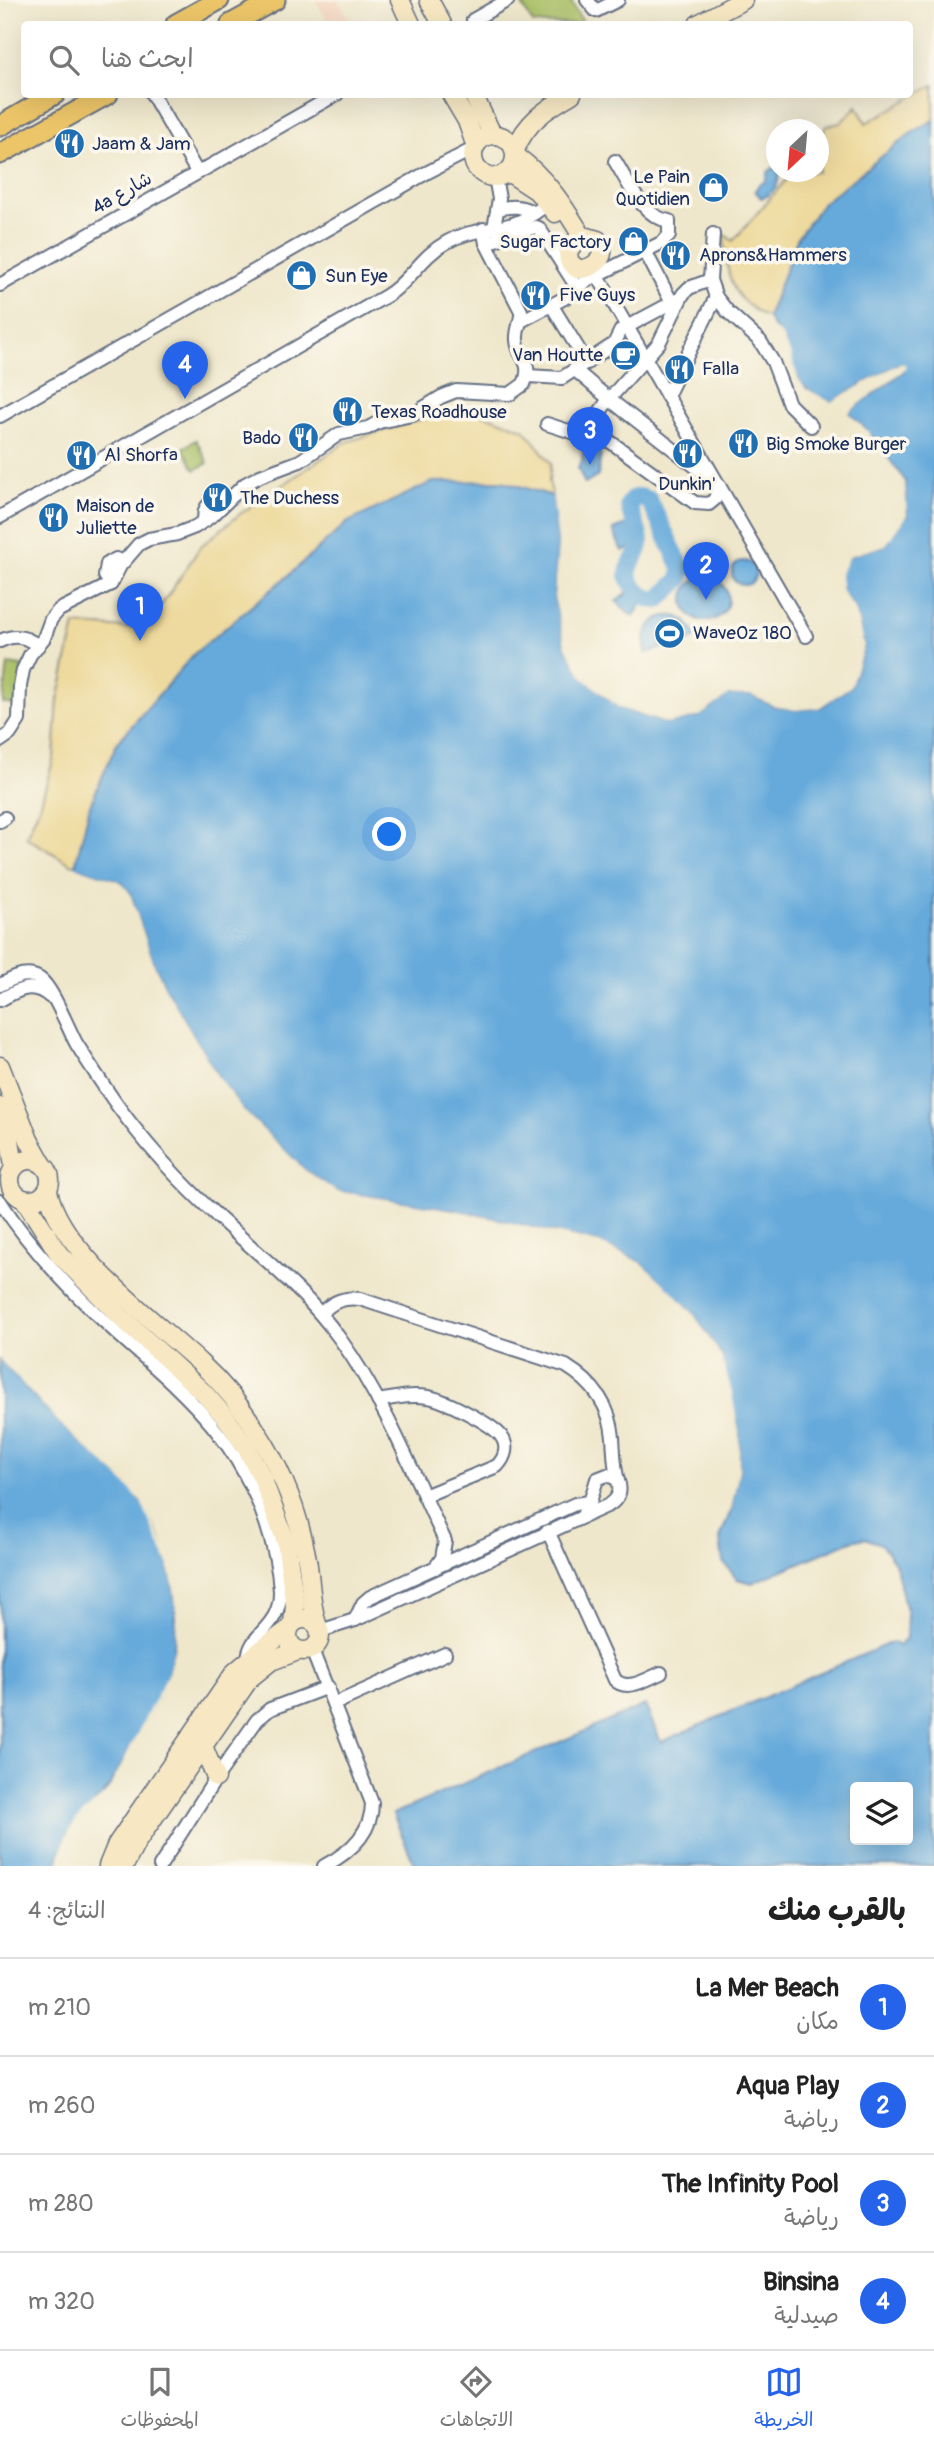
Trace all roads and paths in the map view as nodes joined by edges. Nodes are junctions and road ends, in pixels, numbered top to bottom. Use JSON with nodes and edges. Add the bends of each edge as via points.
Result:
{"nodes":[{"id":1,"x":219,"y":0,"type":"edge"},
{"id":2,"x":275,"y":0,"type":"edge"},
{"id":3,"x":400,"y":0,"type":"edge"},
{"id":4,"x":429,"y":0,"type":"edge"},
{"id":5,"x":508,"y":0,"type":"edge"},
{"id":6,"x":587,"y":0,"type":"edge"},
{"id":7,"x":618,"y":0,"type":"edge"},
{"id":8,"x":743,"y":0,"type":"edge"},
{"id":9,"x":487,"y":5,"type":"edge"},
{"id":10,"x":251,"y":7,"type":"edge"},
{"id":11,"x":473,"y":20,"type":"dead end"},
{"id":12,"x":181,"y":21,"type":"edge"},
{"id":13,"x":235,"y":21,"type":"edge"},
{"id":14,"x":410,"y":21,"type":"edge"},
{"id":15,"x":440,"y":21,"type":"edge"},
{"id":16,"x":704,"y":21,"type":"edge"},
{"id":17,"x":48,"y":98,"type":"edge"},
{"id":18,"x":101,"y":98,"type":"edge"},
{"id":19,"x":154,"y":98,"type":"edge"},
{"id":20,"x":330,"y":98,"type":"edge"},
{"id":21,"x":453,"y":98,"type":"edge"},
{"id":22,"x":475,"y":98,"type":"edge"},
{"id":23,"x":566,"y":98,"type":"edge"},
{"id":24,"x":534,"y":119,"type":"junction"},
{"id":25,"x":0,"y":126,"type":"edge"},
{"id":26,"x":497,"y":135,"type":"junction"},
{"id":27,"x":474,"y":147,"type":"junction"},
{"id":28,"x":0,"y":154,"type":"edge"},
{"id":29,"x":615,"y":161,"type":"dead end"},
{"id":30,"x":508,"y":164,"type":"junction"},
{"id":31,"x":197,"y":172,"type":"junction"},
{"id":32,"x":542,"y":208,"type":"junction"},
{"id":33,"x":498,"y":209,"type":"junction"},
{"id":34,"x":488,"y":228,"type":"junction"},
{"id":35,"x":713,"y":234,"type":"dead end"},
{"id":36,"x":579,"y":240,"type":"junction"},
{"id":37,"x":486,"y":243,"type":"junction"},
{"id":38,"x":645,"y":251,"type":"junction"},
{"id":39,"x":595,"y":270,"type":"junction"},
{"id":40,"x":710,"y":280,"type":"junction"},
{"id":41,"x":0,"y":285,"type":"edge"},
{"id":42,"x":578,"y":289,"type":"junction"},
{"id":43,"x":716,"y":297,"type":"junction"},
{"id":44,"x":676,"y":301,"type":"junction"},
{"id":45,"x":552,"y":306,"type":"junction"},
{"id":46,"x":521,"y":321,"type":"junction"},
{"id":47,"x":627,"y":326,"type":"junction"},
{"id":48,"x":645,"y":358,"type":"junction"},
{"id":49,"x":587,"y":363,"type":"junction"},
{"id":50,"x":575,"y":370,"type":"junction"},
{"id":51,"x":528,"y":376,"type":"junction"},
{"id":52,"x":667,"y":396,"type":"junction"},
{"id":53,"x":609,"y":399,"type":"junction"},
{"id":54,"x":0,"y":416,"type":"edge"},
{"id":55,"x":547,"y":424,"type":"dead end"},
{"id":56,"x":811,"y":426,"type":"dead end"},
{"id":57,"x":590,"y":428,"type":"junction"},
{"id":58,"x":719,"y":485,"type":"junction"},
{"id":59,"x":0,"y":517,"type":"edge"},
{"id":60,"x":806,"y":636,"type":"dead end"},
{"id":61,"x":0,"y":640,"type":"edge"},
{"id":62,"x":38,"y":646,"type":"junction"},
{"id":63,"x":0,"y":741,"type":"edge"},
{"id":64,"x":0,"y":985,"type":"edge"},
{"id":65,"x":0,"y":1000,"type":"edge"},
{"id":66,"x":54,"y":1000,"type":"junction"},
{"id":67,"x":0,"y":1066,"type":"edge"},
{"id":68,"x":0,"y":1108,"type":"edge"},
{"id":69,"x":42,"y":1163,"type":"junction"},
{"id":70,"x":14,"y":1167,"type":"junction"},
{"id":71,"x":48,"y":1190,"type":"junction"},
{"id":72,"x":25,"y":1200,"type":"junction"},
{"id":73,"x":0,"y":1202,"type":"edge"},
{"id":74,"x":321,"y":1314,"type":"junction"},
{"id":75,"x":119,"y":1335,"type":"junction"},
{"id":76,"x":141,"y":1336,"type":"junction"},
{"id":77,"x":378,"y":1401,"type":"junction"},
{"id":78,"x":613,"y":1452,"type":"junction"},
{"id":79,"x":599,"y":1477,"type":"junction"},
{"id":80,"x":618,"y":1482,"type":"junction"},
{"id":81,"x":424,"y":1496,"type":"junction"},
{"id":82,"x":590,"y":1502,"type":"junction"},
{"id":83,"x":583,"y":1515,"type":"junction"},
{"id":84,"x":548,"y":1531,"type":"junction"},
{"id":85,"x":445,"y":1541,"type":"junction"},
{"id":86,"x":470,"y":1552,"type":"junction"},
{"id":87,"x":435,"y":1567,"type":"junction"},
{"id":88,"x":355,"y":1620,"type":"junction"},
{"id":89,"x":291,"y":1627,"type":"junction"},
{"id":90,"x":319,"y":1629,"type":"junction"},
{"id":91,"x":305,"y":1650,"type":"junction"},
{"id":92,"x":445,"y":1654,"type":"dead end"},
{"id":93,"x":248,"y":1661,"type":"junction"},
{"id":94,"x":661,"y":1673,"type":"dead end"},
{"id":95,"x":328,"y":1687,"type":"junction"},
{"id":96,"x":334,"y":1704,"type":"junction"},
{"id":97,"x":203,"y":1746,"type":"junction"},
{"id":98,"x":216,"y":1778,"type":"junction"},
{"id":99,"x":108,"y":1866,"type":"edge"},
{"id":100,"x":124,"y":1866,"type":"edge"},
{"id":101,"x":160,"y":1866,"type":"edge"},
{"id":102,"x":324,"y":1866,"type":"edge"}],
"edges":[{"from":1,"to":12,"type":"main road"},
{"from":2,"to":10,"type":"main road"},
{"from":3,"to":14,"type":"street"},
{"from":4,"to":15,"type":"street"},
{"from":5,"to":9,"type":"street"},
{"from":6,"to":7,"type":"street","via":[[596,11]]},
{"from":8,"to":16,"type":"street"},
{"from":9,"to":11,"type":"street"},
{"from":10,"to":13,"type":"main road"},
{"from":17,"to":25,"type":"main road"},
{"from":18,"to":28,"type":"main road"},
{"from":19,"to":31,"type":"street"},
{"from":20,"to":31,"type":"street","name":"4a شارع"},
{"from":21,"to":27,"type":"street","via":[[467,121]]},
{"from":22,"to":26,"type":"street"},
{"from":23,"to":24,"type":"street"},
{"from":24,"to":26,"type":"street"},
{"from":24,"to":30,"type":"street"},
{"from":26,"to":27,"type":"street","via":[[480,139]]},
{"from":26,"to":30,"type":"street","via":[[508,139]]},
{"from":27,"to":30,"type":"street","via":[[477,169],[486,176]]},
{"from":27,"to":54,"type":"street"},
{"from":29,"to":38,"type":"street","via":[[649,213],[669,221],[666,240]]},
{"from":30,"to":32,"type":"street","via":[[530,186]]},
{"from":30,"to":33,"type":"street","via":[[498,188]]},
{"from":30,"to":36,"type":"street","via":[[542,178],[558,197]]},
{"from":31,"to":41,"type":"street","name":"4a شارع"},
{"from":32,"to":33,"type":"street"},
{"from":32,"to":34,"type":"street","via":[[516,223]]},
{"from":32,"to":36,"type":"street"},
{"from":33,"to":34,"type":"street"},
{"from":34,"to":37,"type":"street"},
{"from":34,"to":59,"type":"street","via":[[438,247],[386,296]]},
{"from":35,"to":40,"type":"street"},
{"from":36,"to":39,"type":"street","via":[[568,251],[569,261],[577,269]]},
{"from":37,"to":42,"type":"street","via":[[539,228]]},
{"from":37,"to":46,"type":"street","via":[[519,306]]},
{"from":38,"to":39,"type":"street"},
{"from":38,"to":44,"type":"street"},
{"from":39,"to":42,"type":"street"},
{"from":39,"to":47,"type":"street"},
{"from":40,"to":43,"type":"street"},
{"from":40,"to":44,"type":"street","via":[[690,288]]},
{"from":42,"to":45,"type":"street"},
{"from":43,"to":52,"type":"street"},
{"from":43,"to":56,"type":"street","via":[[760,341],[789,404]]},
{"from":44,"to":47,"type":"street"},
{"from":44,"to":48,"type":"street","via":[[659,343]]},
{"from":45,"to":46,"type":"street"},
{"from":45,"to":49,"type":"street"},
{"from":46,"to":51,"type":"street","via":[[517,345]]},
{"from":47,"to":48,"type":"street"},
{"from":47,"to":49,"type":"street","via":[[619,331],[614,344]]},
{"from":48,"to":52,"type":"street"},
{"from":48,"to":53,"type":"street"},
{"from":49,"to":50,"type":"street"},
{"from":50,"to":51,"type":"street","via":[[556,379]]},
{"from":50,"to":53,"type":"street"},
{"from":51,"to":62,"type":"street","via":[[510,394],[456,391],[412,415],[339,434],[300,461],[252,480],[205,521],[186,531],[149,538],[135,547],[111,584],[59,610]]},
{"from":52,"to":58,"type":"street"},
{"from":53,"to":57,"type":"street"},
{"from":53,"to":58,"type":"street"},
{"from":55,"to":57,"type":"street","via":[[578,435]]},
{"from":57,"to":58,"type":"street","via":[[695,503],[709,504]]},
{"from":58,"to":60,"type":"street"},
{"from":61,"to":62,"type":"street","via":[[17,636]]},
{"from":62,"to":63,"type":"street","via":[[23,670],[19,720]]},
{"from":64,"to":66,"type":"street","via":[[18,976],[33,976],[46,985]]},
{"from":65,"to":66,"type":"street","via":[[26,987],[39,989]]},
{"from":66,"to":74,"type":"street","via":[[100,1082],[158,1156]]},
{"from":67,"to":69,"type":"street"},
{"from":68,"to":70,"type":"street"},
{"from":69,"to":70,"type":"street","via":[[27,1160]]},
{"from":69,"to":71,"type":"street","via":[[50,1175]]},
{"from":70,"to":72,"type":"street","via":[[11,1186]]},
{"from":71,"to":72,"type":"street","via":[[40,1198]]},
{"from":71,"to":90,"type":"street","via":[[61,1224],[92,1262],[219,1382],[268,1448],[299,1523]]},
{"from":72,"to":76,"type":"street","via":[[59,1254]]},
{"from":73,"to":75,"type":"street","via":[[56,1273]]},
{"from":74,"to":77,"type":"street"},
{"from":74,"to":78,"type":"street","via":[[334,1302],[360,1299],[566,1366],[602,1401],[612,1429]]},
{"from":75,"to":76,"type":"street"},
{"from":75,"to":93,"type":"street","via":[[204,1413],[256,1497],[272,1545],[280,1596],[274,1619],[251,1645]]},
{"from":76,"to":89,"type":"street","via":[[216,1405],[262,1477],[290,1561],[295,1606]]},
{"from":77,"to":81,"type":"street"},
{"from":77,"to":81,"type":"street","via":[[409,1395],[439,1399],[504,1440],[505,1451],[497,1466]]},
{"from":78,"to":79,"type":"street"},
{"from":78,"to":80,"type":"street"},
{"from":79,"to":80,"type":"street","via":[[610,1475]]},
{"from":79,"to":82,"type":"street"},
{"from":80,"to":83,"type":"street","via":[[619,1495],[613,1502]]},
{"from":81,"to":85,"type":"street"},
{"from":82,"to":83,"type":"street"},
{"from":82,"to":86,"type":"street","via":[[575,1504]]},
{"from":83,"to":84,"type":"street"},
{"from":84,"to":88,"type":"street"},
{"from":84,"to":94,"type":"street","via":[[614,1680],[626,1686]]},
{"from":85,"to":86,"type":"street"},
{"from":85,"to":87,"type":"street"},
{"from":86,"to":87,"type":"street"},
{"from":87,"to":88,"type":"street","via":[[370,1597]]},
{"from":88,"to":90,"type":"street"},
{"from":89,"to":90,"type":"street","via":[[307,1619]]},
{"from":89,"to":91,"type":"street","via":[[289,1643]]},
{"from":89,"to":93,"type":"street"},
{"from":90,"to":91,"type":"street","via":[[318,1643]]},
{"from":91,"to":95,"type":"street"},
{"from":91,"to":97,"type":"street","via":[[271,1661],[250,1678]]},
{"from":92,"to":96,"type":"street"},
{"from":93,"to":99,"type":"street","via":[[223,1688],[117,1844]]},
{"from":95,"to":96,"type":"street"},
{"from":95,"to":98,"type":"street","via":[[263,1714]]},
{"from":96,"to":102,"type":"street","via":[[371,1795],[372,1811],[357,1842]]},
{"from":97,"to":98,"type":"street"},
{"from":97,"to":100,"type":"street"},
{"from":98,"to":101,"type":"street"}]}
